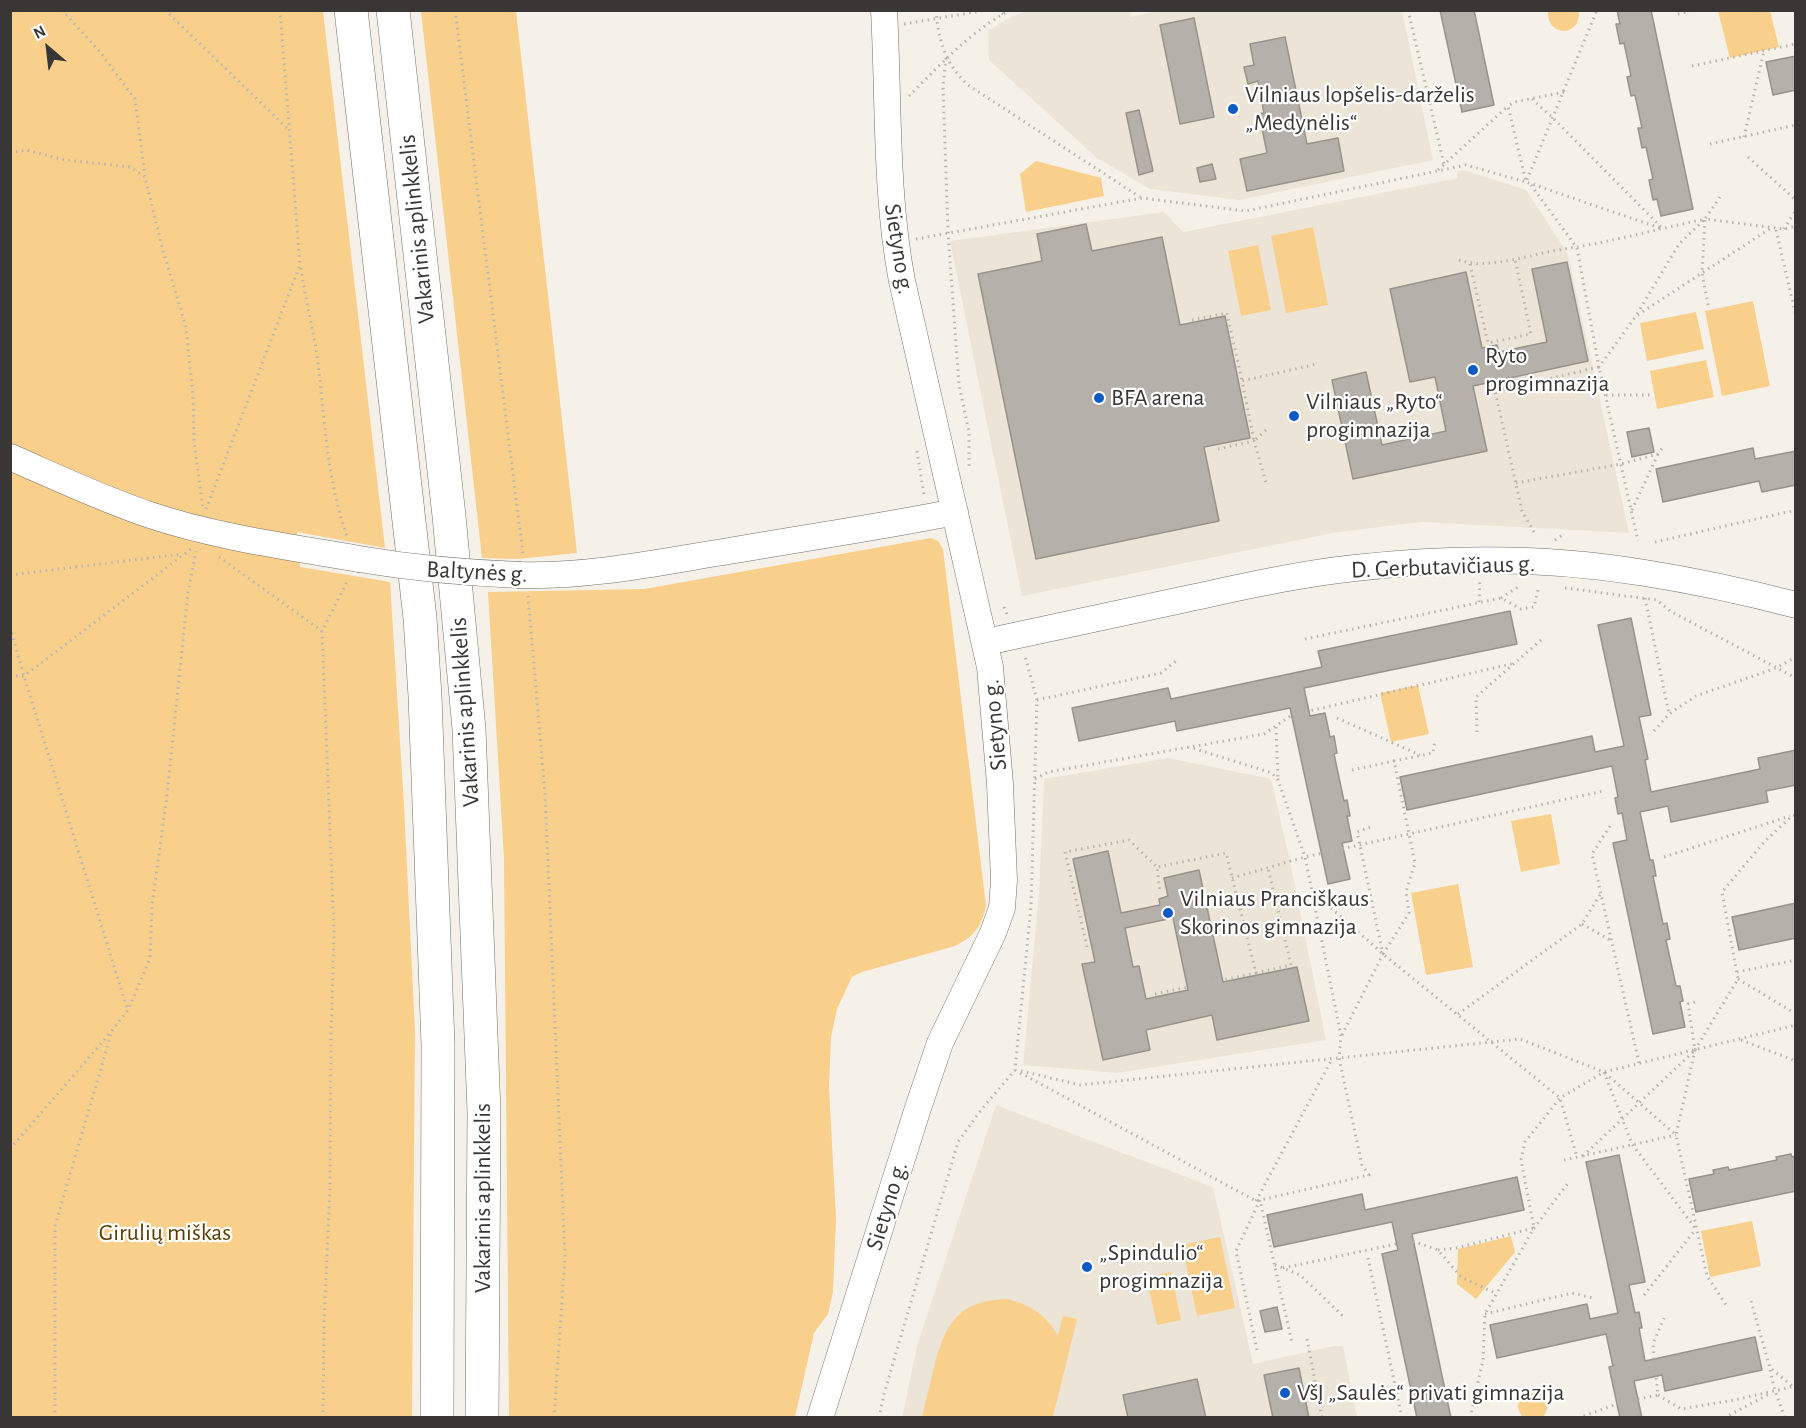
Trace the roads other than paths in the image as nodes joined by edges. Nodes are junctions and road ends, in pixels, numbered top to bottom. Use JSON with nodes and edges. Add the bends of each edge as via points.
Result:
{"nodes":[{"id":1,"x":351,"y":10,"type":"edge"},
{"id":2,"x":393,"y":10,"type":"edge"},
{"id":3,"x":893,"y":18,"type":"edge"},
{"id":4,"x":10,"y":457,"type":"edge"},
{"id":5,"x":955,"y":512,"type":"junction"},
{"id":6,"x":1796,"y":605,"type":"edge"},
{"id":7,"x":986,"y":642,"type":"junction"},
{"id":8,"x":437,"y":1418,"type":"edge"},
{"id":9,"x":482,"y":1418,"type":"edge"},
{"id":10,"x":820,"y":1418,"type":"edge"}],
"edges":[{"from":1,"to":8,"type":"highway","name":"Vakarinis aplinkkelis","via":[[420,618],[425,696],[438,1044]]},
{"from":2,"to":9,"type":"highway","name":"Vakarinis aplinkkelis","via":[[469,729],[484,1112]]},
{"from":3,"to":5,"type":"street","name":"Sietyno g.","via":[[890,188],[895,242]]},
{"from":4,"to":5,"type":"street","name":"Baltynės g.","bridge":true,"via":[[99,496],[200,529],[408,567],[473,574],[588,572],[860,531]]},
{"from":5,"to":7,"type":"street","name":"Sietyno g."},
{"from":6,"to":7,"type":"street","name":"D. Gerbutavičiaus g.","via":[[1643,572],[1566,564],[1464,561],[1310,575]]},
{"from":7,"to":10,"type":"street","name":"Sietyno g.","via":[[1000,784],[1002,908],[940,1043]]}]}
